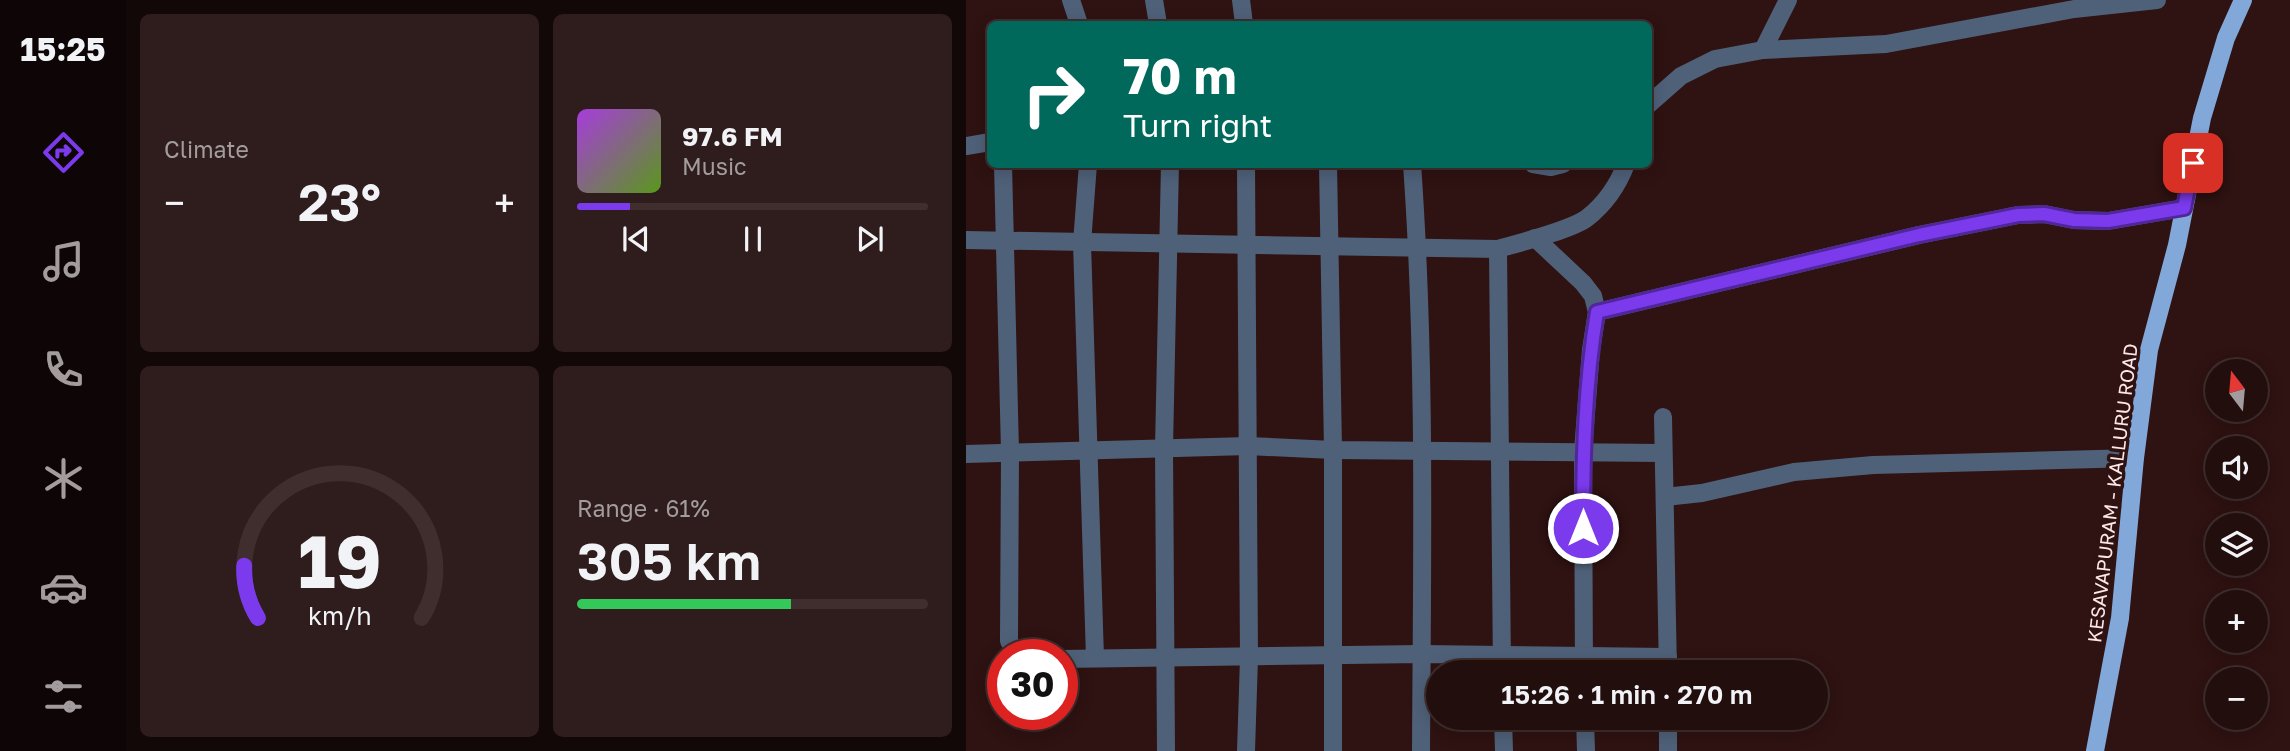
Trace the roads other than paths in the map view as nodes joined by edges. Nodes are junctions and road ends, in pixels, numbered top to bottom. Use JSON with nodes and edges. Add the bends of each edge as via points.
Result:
{"nodes":[{"id":1,"x":1072,"y":0,"type":"edge"},
{"id":2,"x":1154,"y":0,"type":"edge"},
{"id":3,"x":1241,"y":0,"type":"edge"},
{"id":4,"x":1788,"y":0,"type":"edge"},
{"id":5,"x":2157,"y":0,"type":"edge"},
{"id":6,"x":2243,"y":0,"type":"edge"},
{"id":7,"x":1078,"y":21,"type":"edge"},
{"id":8,"x":1158,"y":21,"type":"edge"},
{"id":9,"x":1244,"y":21,"type":"edge"},
{"id":10,"x":1763,"y":50,"type":"junction"},
{"id":11,"x":1652,"y":101,"type":"edge"},
{"id":12,"x":987,"y":142,"type":"edge"},
{"id":13,"x":966,"y":146,"type":"edge"},
{"id":14,"x":1003,"y":168,"type":"edge"},
{"id":15,"x":1088,"y":168,"type":"edge"},
{"id":16,"x":1170,"y":168,"type":"edge"},
{"id":17,"x":1246,"y":168,"type":"edge"},
{"id":18,"x":1328,"y":168,"type":"edge"},
{"id":19,"x":1412,"y":168,"type":"edge"},
{"id":20,"x":1624,"y":168,"type":"edge"},
{"id":21,"x":2184,"y":208,"type":"junction"},
{"id":22,"x":1535,"y":238,"type":"junction"},
{"id":23,"x":966,"y":240,"type":"edge"},
{"id":24,"x":1004,"y":241,"type":"junction"},
{"id":25,"x":1082,"y":243,"type":"junction"},
{"id":26,"x":1167,"y":243,"type":"junction"},
{"id":27,"x":1245,"y":244,"type":"junction"},
{"id":28,"x":1329,"y":245,"type":"junction"},
{"id":29,"x":1418,"y":247,"type":"junction"},
{"id":30,"x":1498,"y":249,"type":"junction"},
{"id":31,"x":1597,"y":312,"type":"junction"},
{"id":32,"x":1663,"y":417,"type":"dead end"},
{"id":33,"x":1248,"y":446,"type":"junction"},
{"id":34,"x":1164,"y":448,"type":"junction"},
{"id":35,"x":1423,"y":449,"type":"junction"},
{"id":36,"x":1333,"y":450,"type":"junction"},
{"id":37,"x":1090,"y":451,"type":"junction"},
{"id":38,"x":1500,"y":451,"type":"junction"},
{"id":39,"x":1583,"y":451,"type":"junction"},
{"id":40,"x":1010,"y":452,"type":"junction"},
{"id":41,"x":1664,"y":453,"type":"junction"},
{"id":42,"x":966,"y":454,"type":"edge"},
{"id":43,"x":2135,"y":458,"type":"junction"},
{"id":44,"x":1665,"y":496,"type":"junction"},
{"id":45,"x":1009,"y":639,"type":"edge"},
{"id":46,"x":1421,"y":654,"type":"junction"},
{"id":47,"x":1332,"y":656,"type":"junction"},
{"id":48,"x":1167,"y":657,"type":"junction"},
{"id":49,"x":1249,"y":658,"type":"junction"},
{"id":50,"x":1078,"y":659,"type":"edge"},
{"id":51,"x":1095,"y":659,"type":"junction"},
{"id":52,"x":1475,"y":660,"type":"edge"},
{"id":53,"x":1502,"y":660,"type":"edge"},
{"id":54,"x":1584,"y":660,"type":"edge"},
{"id":55,"x":1668,"y":660,"type":"edge"},
{"id":56,"x":1503,"y":730,"type":"edge"},
{"id":57,"x":1585,"y":730,"type":"edge"},
{"id":58,"x":1668,"y":730,"type":"edge"},
{"id":59,"x":1166,"y":751,"type":"edge"},
{"id":60,"x":1246,"y":751,"type":"edge"},
{"id":61,"x":1333,"y":751,"type":"edge"},
{"id":62,"x":1421,"y":751,"type":"edge"},
{"id":63,"x":1504,"y":751,"type":"edge"},
{"id":64,"x":1586,"y":751,"type":"edge"},
{"id":65,"x":1668,"y":751,"type":"edge"},
{"id":66,"x":2095,"y":751,"type":"edge"}],
"edges":[{"from":1,"to":7,"type":"street"},
{"from":2,"to":8,"type":"street"},
{"from":3,"to":9,"type":"street"},
{"from":4,"to":10,"type":"street"},
{"from":5,"to":10,"type":"street","via":[[2074,9],[1886,44]]},
{"from":6,"to":21,"type":"main road","name":"KESAVAPURAM - KALLURU ROAD","via":[[2202,118]]},
{"from":10,"to":11,"type":"street","via":[[1715,59],[1681,76]]},
{"from":12,"to":13,"type":"street"},
{"from":14,"to":24,"type":"street"},
{"from":15,"to":25,"type":"street"},
{"from":16,"to":26,"type":"street"},
{"from":17,"to":27,"type":"street"},
{"from":18,"to":28,"type":"street"},
{"from":19,"to":29,"type":"street"},
{"from":20,"to":22,"type":"street","via":[[1614,190],[1586,219]]},
{"from":21,"to":31,"type":"street","via":[[2108,221],[2018,215]]},
{"from":21,"to":43,"type":"main road","name":"KESAVAPURAM - KALLURU ROAD","via":[[2149,350]]},
{"from":22,"to":30,"type":"street"},
{"from":22,"to":31,"type":"street","via":[[1583,283]]},
{"from":23,"to":24,"type":"street"},
{"from":24,"to":25,"type":"street"},
{"from":24,"to":40,"type":"street"},
{"from":25,"to":26,"type":"street"},
{"from":25,"to":37,"type":"street"},
{"from":26,"to":27,"type":"street"},
{"from":26,"to":34,"type":"street"},
{"from":27,"to":28,"type":"street"},
{"from":27,"to":33,"type":"street"},
{"from":28,"to":29,"type":"street"},
{"from":28,"to":36,"type":"street"},
{"from":29,"to":30,"type":"street"},
{"from":29,"to":35,"type":"street"},
{"from":30,"to":38,"type":"street"},
{"from":31,"to":39,"type":"street"},
{"from":32,"to":41,"type":"street"},
{"from":33,"to":34,"type":"street"},
{"from":33,"to":36,"type":"street"},
{"from":33,"to":49,"type":"street"},
{"from":34,"to":37,"type":"street"},
{"from":34,"to":48,"type":"street"},
{"from":35,"to":36,"type":"street"},
{"from":35,"to":38,"type":"street"},
{"from":35,"to":46,"type":"street"},
{"from":36,"to":47,"type":"street"},
{"from":37,"to":40,"type":"street"},
{"from":37,"to":51,"type":"street"},
{"from":38,"to":39,"type":"street"},
{"from":38,"to":53,"type":"street"},
{"from":39,"to":41,"type":"street"},
{"from":39,"to":54,"type":"street"},
{"from":40,"to":42,"type":"street"},
{"from":40,"to":45,"type":"street"},
{"from":41,"to":44,"type":"street"},
{"from":43,"to":44,"type":"street","via":[[1873,465],[1794,472]]},
{"from":43,"to":66,"type":"main road","name":"KESAVAPURAM - KALLURU ROAD","via":[[2120,618]]},
{"from":44,"to":55,"type":"street"},
{"from":46,"to":47,"type":"street"},
{"from":46,"to":52,"type":"street"},
{"from":46,"to":62,"type":"street"},
{"from":47,"to":49,"type":"street"},
{"from":47,"to":61,"type":"street"},
{"from":48,"to":49,"type":"street"},
{"from":48,"to":51,"type":"street"},
{"from":48,"to":59,"type":"street"},
{"from":49,"to":60,"type":"street"},
{"from":50,"to":51,"type":"street"},
{"from":56,"to":63,"type":"street"},
{"from":57,"to":64,"type":"street"},
{"from":58,"to":65,"type":"street"}]}
